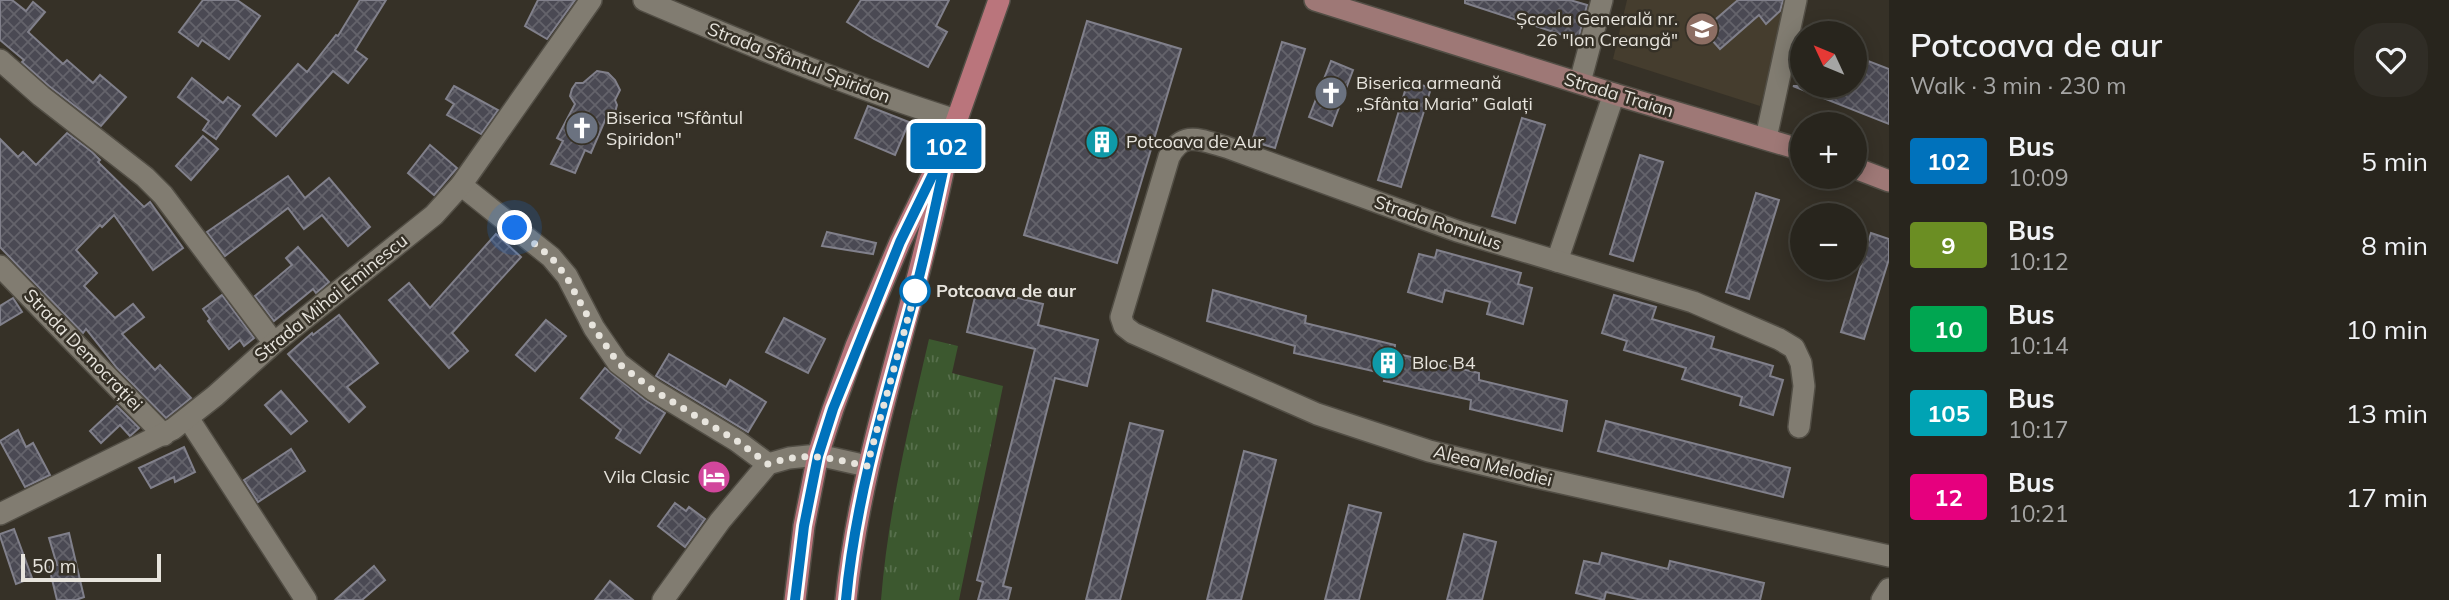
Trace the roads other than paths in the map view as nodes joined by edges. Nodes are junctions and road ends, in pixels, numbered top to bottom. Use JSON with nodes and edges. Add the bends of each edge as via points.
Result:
{"nodes":[{"id":1,"x":591,"y":0,"type":"edge"},
{"id":2,"x":644,"y":0,"type":"edge"},
{"id":3,"x":999,"y":0,"type":"edge"},
{"id":4,"x":1315,"y":0,"type":"edge"},
{"id":5,"x":1602,"y":0,"type":"edge"},
{"id":6,"x":1796,"y":0,"type":"edge"},
{"id":7,"x":0,"y":60,"type":"edge"},
{"id":8,"x":1580,"y":82,"type":"junction"},
{"id":9,"x":1614,"y":94,"type":"junction"},
{"id":10,"x":953,"y":129,"type":"junction"},
{"id":11,"x":1766,"y":138,"type":"junction"},
{"id":12,"x":1790,"y":146,"type":"edge"},
{"id":13,"x":1867,"y":173,"type":"edge"},
{"id":14,"x":1889,"y":181,"type":"edge"},
{"id":15,"x":461,"y":186,"type":"junction"},
{"id":16,"x":1557,"y":261,"type":"junction"},
{"id":17,"x":0,"y":266,"type":"edge"},
{"id":18,"x":1121,"y":317,"type":"joint"},
{"id":19,"x":274,"y":342,"type":"junction"},
{"id":20,"x":188,"y":418,"type":"junction"},
{"id":21,"x":1799,"y":427,"type":"dead end"},
{"id":22,"x":164,"y":435,"type":"junction"},
{"id":23,"x":818,"y":456,"type":"junction"},
{"id":24,"x":768,"y":464,"type":"junction"},
{"id":25,"x":867,"y":466,"type":"junction"},
{"id":26,"x":0,"y":514,"type":"edge"},
{"id":27,"x":1889,"y":556,"type":"edge"},
{"id":28,"x":1889,"y":589,"type":"edge"},
{"id":29,"x":306,"y":600,"type":"edge"},
{"id":30,"x":663,"y":600,"type":"edge"},
{"id":31,"x":795,"y":600,"type":"edge"},
{"id":32,"x":846,"y":600,"type":"edge"},
{"id":33,"x":1882,"y":600,"type":"edge"}],
"edges":[{"from":1,"to":15,"type":"street","name":"Strada Mihai Eminescu"},
{"from":2,"to":10,"type":"street","name":"Strada Sfântul Spiridon"},
{"from":3,"to":10,"type":"main road"},
{"from":4,"to":8,"type":"main road","name":"Strada Traian"},
{"from":5,"to":8,"type":"street"},
{"from":6,"to":11,"type":"street"},
{"from":7,"to":19,"type":"street","via":[[163,195]]},
{"from":8,"to":9,"type":"main road","name":"Strada Traian"},
{"from":9,"to":11,"type":"main road","name":"Strada Traian"},
{"from":9,"to":16,"type":"street"},
{"from":10,"to":23,"type":"main road","via":[[861,335]]},
{"from":10,"to":25,"type":"main road","via":[[928,243]]},
{"from":11,"to":12,"type":"main road","name":"Strada Traian"},
{"from":13,"to":14,"type":"main road"},
{"from":15,"to":19,"type":"street","name":"Strada Mihai Eminescu","via":[[434,215]]},
{"from":15,"to":24,"type":"street","via":[[551,257],[618,363]]},
{"from":16,"to":18,"type":"street","name":"Strada Romulus","via":[[1189,138],[1174,147],[1169,157]]},
{"from":16,"to":21,"type":"street","name":"Strada Romulus","via":[[1693,302],[1794,348],[1804,386]]},
{"from":17,"to":22,"type":"street","name":"Strada Democrației"},
{"from":18,"to":27,"type":"street","name":"Aleea Melodiei","via":[[1133,333],[1247,384],[1317,414],[1429,451]]},
{"from":19,"to":20,"type":"street","name":"Strada Mihai Eminescu"},
{"from":20,"to":22,"type":"street","name":"Strada Mihai Eminescu"},
{"from":20,"to":29,"type":"street"},
{"from":22,"to":26,"type":"street","name":"Strada Mihai Eminescu"},
{"from":23,"to":24,"type":"street"},
{"from":23,"to":25,"type":"street"},
{"from":23,"to":31,"type":"main road"},
{"from":24,"to":30,"type":"street","via":[[720,520]]},
{"from":25,"to":32,"type":"main road"},
{"from":28,"to":33,"type":"street"}]}
